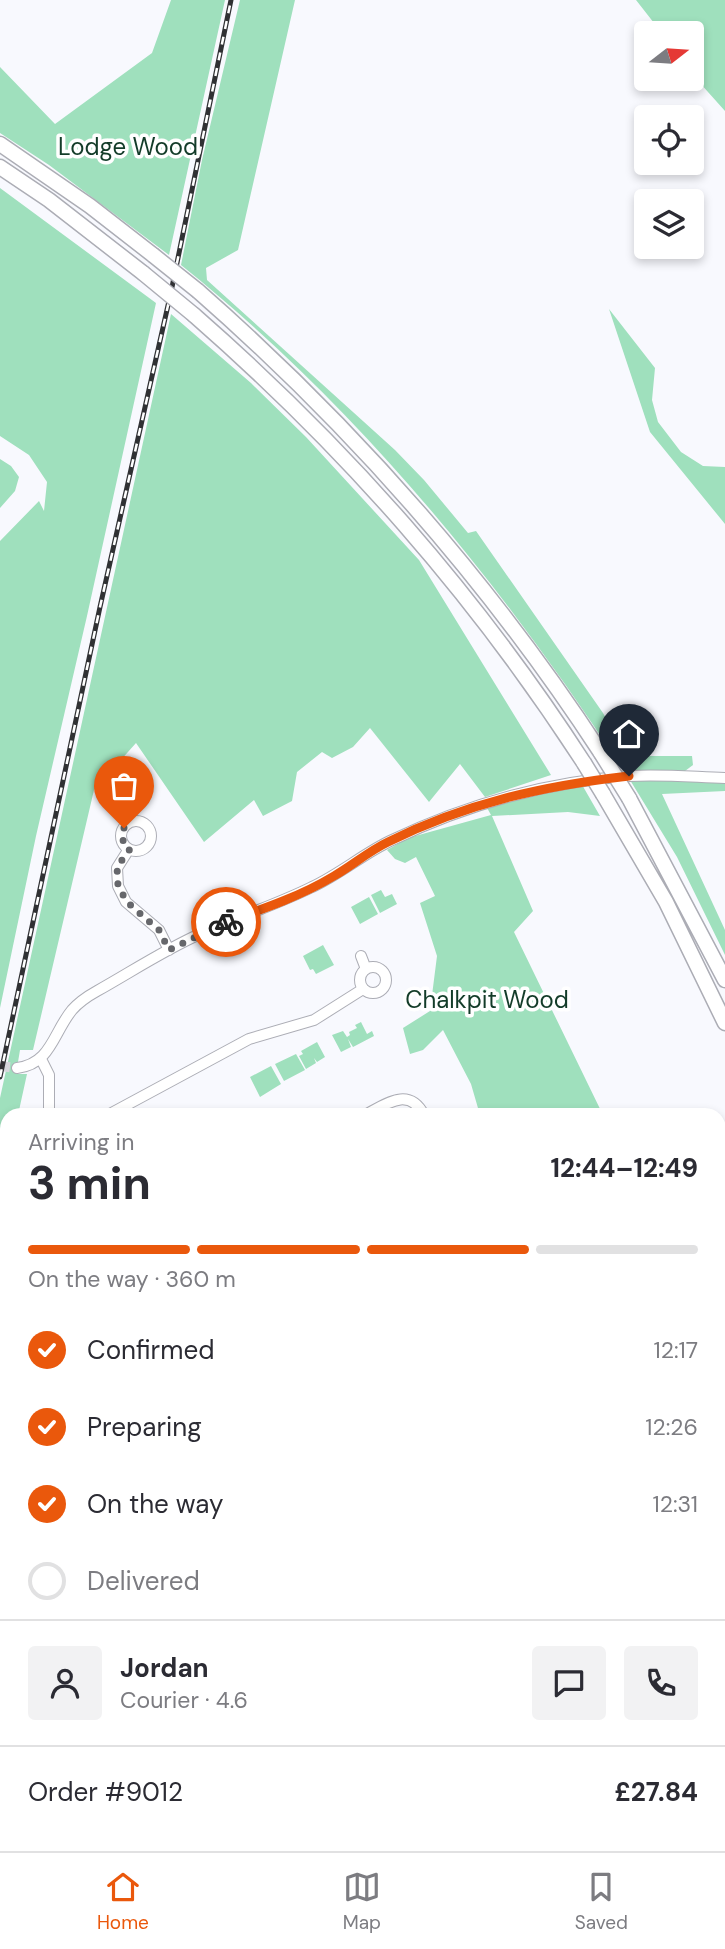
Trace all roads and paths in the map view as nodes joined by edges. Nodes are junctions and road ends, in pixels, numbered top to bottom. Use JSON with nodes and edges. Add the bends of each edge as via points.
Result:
{"nodes":[{"id":1,"x":0,"y":144,"type":"edge"},
{"id":2,"x":0,"y":167,"type":"edge"},
{"id":3,"x":725,"y":778,"type":"edge"},
{"id":4,"x":130,"y":849,"type":"dead end"},
{"id":5,"x":169,"y":950,"type":"junction"},
{"id":6,"x":361,"y":956,"type":"dead end"},
{"id":7,"x":366,"y":969,"type":"junction"},
{"id":8,"x":725,"y":979,"type":"edge"},
{"id":9,"x":363,"y":989,"type":"junction"},
{"id":10,"x":725,"y":1023,"type":"edge"},
{"id":11,"x":41,"y":1059,"type":"junction"},
{"id":12,"x":16,"y":1068,"type":"tunnel mouth"},
{"id":13,"x":49,"y":1108,"type":"edge"},
{"id":14,"x":121,"y":1108,"type":"edge"},
{"id":15,"x":379,"y":1108,"type":"edge"},
{"id":16,"x":420,"y":1108,"type":"edge"}],
"edges":[{"from":1,"to":8,"type":"highway","bridge":true,"via":[[90,206],[198,291],[312,396],[421,513],[509,622],[601,753]]},
{"from":2,"to":10,"type":"highway","bridge":true,"via":[[194,315],[295,406],[405,523],[513,658],[584,763],[666,902]]},
{"from":3,"to":5,"type":"street","via":[[629,776],[565,783],[482,803],[388,842],[321,883]]},
{"from":4,"to":5,"type":"street","via":[[117,867],[118,886],[127,902],[159,930]]},
{"from":5,"to":11,"type":"street","via":[[82,1001]]},
{"from":6,"to":7,"type":"street"},
{"from":7,"to":9,"type":"street","via":[[360,981]]},
{"from":7,"to":9,"type":"street","via":[[380,970],[385,984],[376,993]]},
{"from":9,"to":14,"type":"street","via":[[314,1020],[249,1039]]},
{"from":11,"to":12,"type":"street"},
{"from":11,"to":13,"type":"street","via":[[49,1075]]},
{"from":15,"to":16,"type":"street","via":[[404,1099]]}]}
